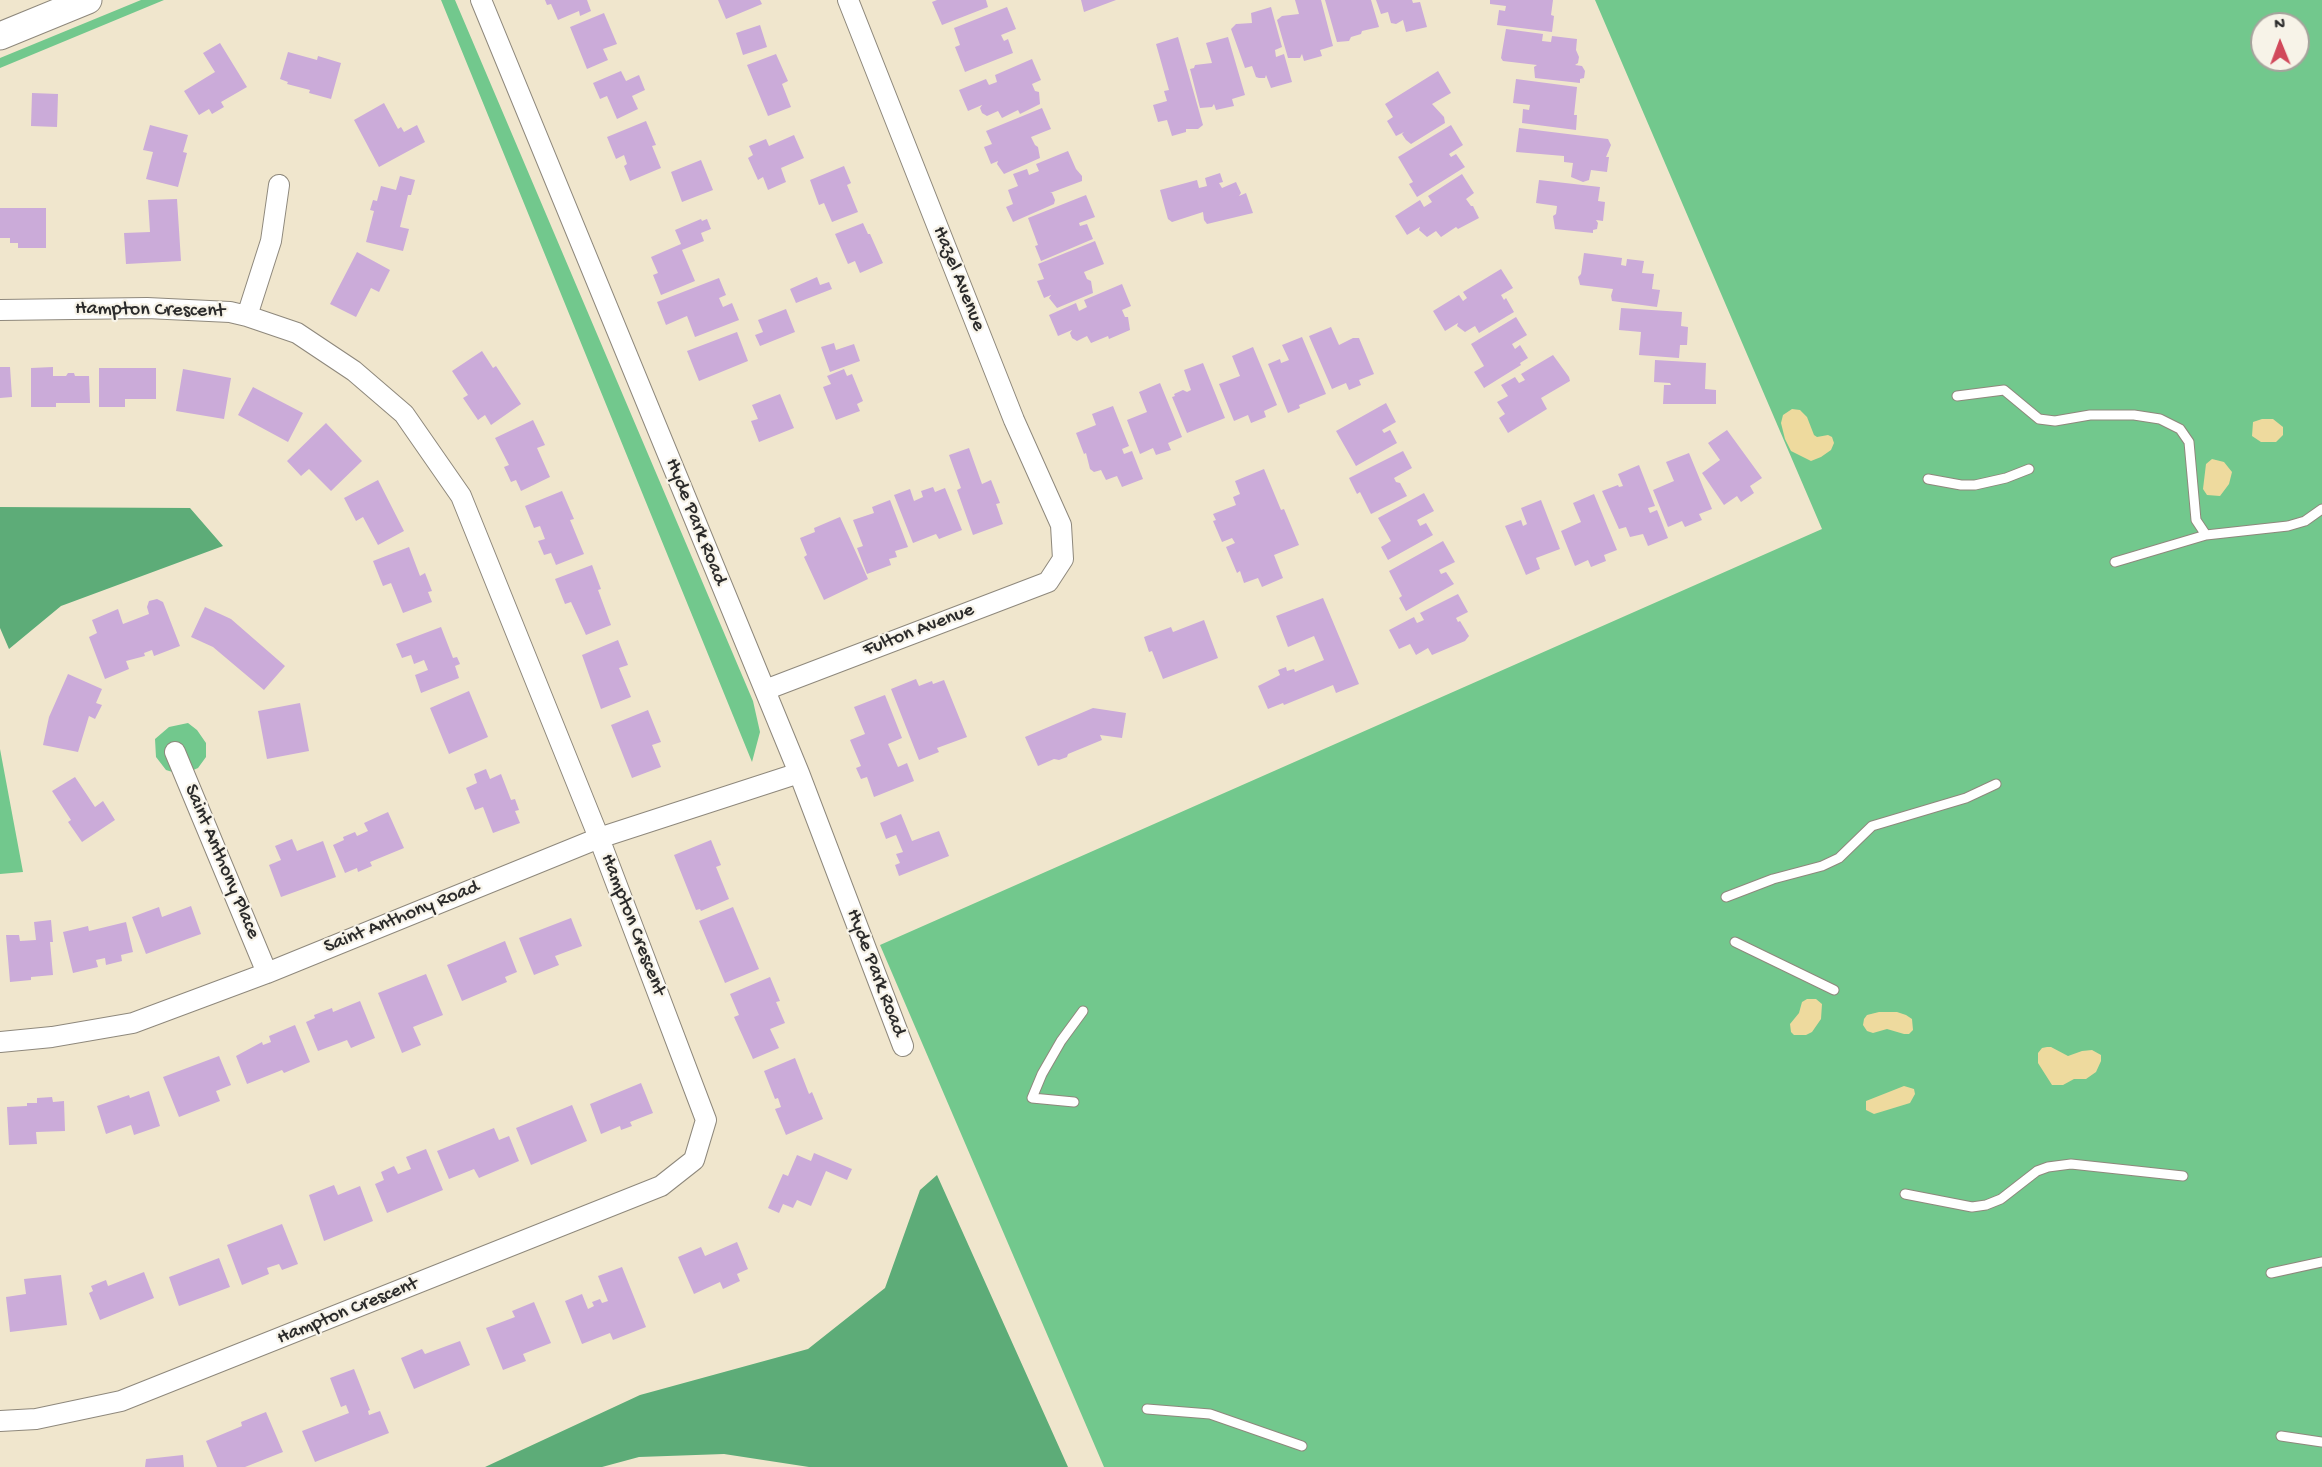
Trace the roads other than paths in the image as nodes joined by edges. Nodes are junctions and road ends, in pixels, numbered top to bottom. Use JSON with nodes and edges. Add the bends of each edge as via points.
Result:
{"nodes":[{"id":1,"x":88,"y":0,"type":"edge"},
{"id":2,"x":481,"y":0,"type":"edge"},
{"id":3,"x":848,"y":0,"type":"edge"},
{"id":4,"x":0,"y":36,"type":"edge"},
{"id":5,"x":279,"y":185,"type":"dead end"},
{"id":6,"x":0,"y":310,"type":"edge"},
{"id":7,"x":247,"y":316,"type":"junction"},
{"id":8,"x":1957,"y":396,"type":"dead end"},
{"id":9,"x":2030,"y":469,"type":"dead end"},
{"id":10,"x":1928,"y":479,"type":"dead end"},
{"id":11,"x":2322,"y":509,"type":"edge"},
{"id":12,"x":2206,"y":535,"type":"junction"},
{"id":13,"x":1063,"y":559,"type":"joint"},
{"id":14,"x":2115,"y":562,"type":"dead end"},
{"id":15,"x":765,"y":690,"type":"junction"},
{"id":16,"x":175,"y":752,"type":"dead end"},
{"id":17,"x":799,"y":773,"type":"junction"},
{"id":18,"x":1996,"y":784,"type":"dead end"},
{"id":19,"x":599,"y":838,"type":"junction"},
{"id":20,"x":1726,"y":897,"type":"dead end"},
{"id":21,"x":1735,"y":942,"type":"dead end"},
{"id":22,"x":267,"y":973,"type":"junction"},
{"id":23,"x":1834,"y":990,"type":"dead end"},
{"id":24,"x":1083,"y":1011,"type":"dead end"},
{"id":25,"x":0,"y":1042,"type":"edge"},
{"id":26,"x":903,"y":1046,"type":"dead end"},
{"id":27,"x":1074,"y":1102,"type":"dead end"},
{"id":28,"x":2183,"y":1176,"type":"dead end"},
{"id":29,"x":1905,"y":1194,"type":"dead end"},
{"id":30,"x":2322,"y":1262,"type":"edge"},
{"id":31,"x":2271,"y":1273,"type":"dead end"},
{"id":32,"x":1147,"y":1409,"type":"dead end"},
{"id":33,"x":0,"y":1421,"type":"edge"},
{"id":34,"x":2281,"y":1436,"type":"dead end"},
{"id":35,"x":2322,"y":1442,"type":"edge"},
{"id":36,"x":1302,"y":1446,"type":"dead end"}],
"edges":[{"from":1,"to":4,"type":"main road"},
{"from":2,"to":15,"type":"street","name":"Hyde Park Road"},
{"from":3,"to":13,"type":"street","name":"Hazel Avenue","via":[[1014,420],[1061,525]]},
{"from":5,"to":7,"type":"street","via":[[271,241]]},
{"from":6,"to":7,"type":"street","name":"Hampton Crescent","via":[[147,308]]},
{"from":7,"to":19,"type":"street","name":"Hampton Crescent","via":[[297,333],[362,378],[404,414],[461,496]]},
{"from":8,"to":12,"type":"lane","via":[[2004,390],[2039,419],[2134,415],[2160,419],[2180,429],[2189,442],[2196,520]]},
{"from":9,"to":10,"type":"lane","via":[[1975,485]]},
{"from":11,"to":12,"type":"lane","via":[[2305,521],[2288,526]]},
{"from":12,"to":14,"type":"lane"},
{"from":13,"to":15,"type":"street","name":"Fulton Avenue","via":[[1048,582]]},
{"from":15,"to":17,"type":"street","name":"Hyde Park Road"},
{"from":16,"to":22,"type":"street","name":"Saint Anthony Place"},
{"from":17,"to":19,"type":"street","name":"Saint Anthony Road"},
{"from":17,"to":26,"type":"street","name":"Hyde Park Road"},
{"from":18,"to":20,"type":"lane","via":[[1966,798],[1872,826],[1839,858]]},
{"from":19,"to":22,"type":"street","name":"Saint Anthony Road"},
{"from":19,"to":33,"type":"street","name":"Hampton Crescent","via":[[706,1120],[694,1160],[661,1186],[121,1401],[36,1419]]},
{"from":21,"to":23,"type":"lane"},
{"from":22,"to":25,"type":"street","name":"Saint Anthony Road","via":[[133,1023]]},
{"from":24,"to":27,"type":"lane","via":[[1060,1041],[1032,1098]]},
{"from":28,"to":29,"type":"lane","via":[[2071,1164],[2037,1171],[2001,1199],[1986,1205],[1972,1207]]},
{"from":30,"to":31,"type":"lane"},
{"from":32,"to":36,"type":"lane","via":[[1210,1414]]},
{"from":34,"to":35,"type":"lane"}]}
